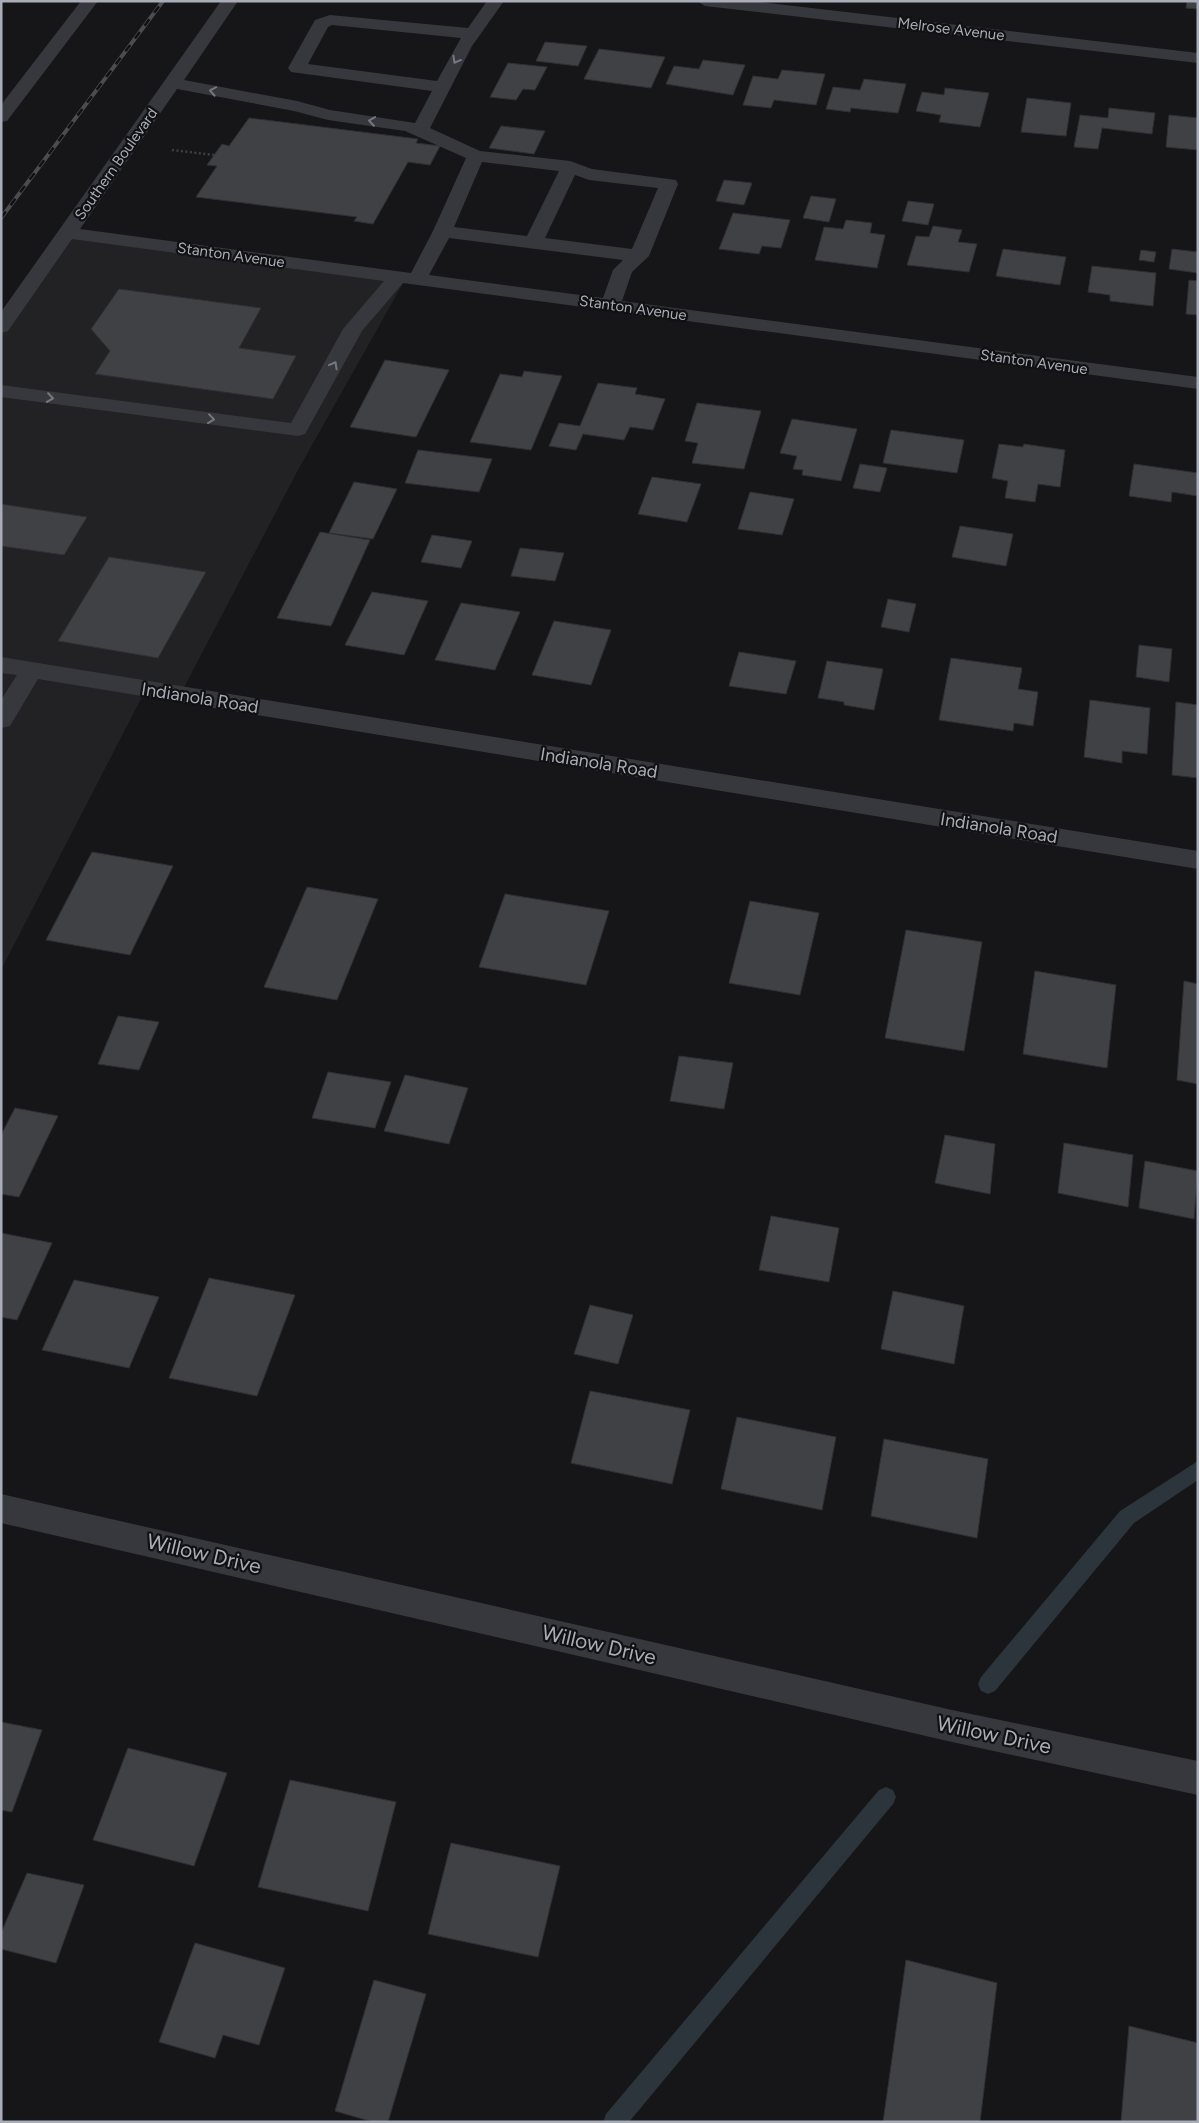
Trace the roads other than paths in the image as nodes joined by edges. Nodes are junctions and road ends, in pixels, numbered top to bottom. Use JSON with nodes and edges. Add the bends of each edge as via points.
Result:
{"nodes":[{"id":1,"x":90,"y":1,"type":"edge"},
{"id":2,"x":230,"y":1,"type":"edge"},
{"id":3,"x":496,"y":1,"type":"edge"},
{"id":4,"x":705,"y":1,"type":"edge"},
{"id":5,"x":472,"y":34,"type":"junction"},
{"id":6,"x":1198,"y":58,"type":"edge"},
{"id":7,"x":173,"y":83,"type":"junction"},
{"id":8,"x":442,"y":87,"type":"junction"},
{"id":9,"x":1,"y":117,"type":"edge"},
{"id":10,"x":420,"y":130,"type":"junction"},
{"id":11,"x":476,"y":156,"type":"junction"},
{"id":12,"x":570,"y":167,"type":"junction"},
{"id":13,"x":443,"y":231,"type":"junction"},
{"id":14,"x":68,"y":233,"type":"junction"},
{"id":15,"x":534,"y":242,"type":"junction"},
{"id":16,"x":640,"y":256,"type":"junction"},
{"id":17,"x":408,"y":278,"type":"junction"},
{"id":18,"x":610,"y":305,"type":"junction"},
{"id":19,"x":1,"y":327,"type":"edge"},
{"id":20,"x":1198,"y":384,"type":"edge"},
{"id":21,"x":1,"y":391,"type":"edge"},
{"id":22,"x":1,"y":665,"type":"edge"},
{"id":23,"x":32,"y":670,"type":"junction"},
{"id":24,"x":1,"y":720,"type":"edge"},
{"id":25,"x":1198,"y":860,"type":"edge"},
{"id":26,"x":1,"y":1508,"type":"edge"},
{"id":27,"x":1198,"y":1778,"type":"edge"}],
"edges":[{"from":1,"to":9,"type":"street"},
{"from":2,"to":7,"type":"street","name":"Southern Boulevard"},
{"from":3,"to":5,"type":"street"},
{"from":4,"to":6,"type":"street","name":"Melrose Avenue"},
{"from":5,"to":8,"type":"street","one_way":true},
{"from":5,"to":8,"type":"street","via":[[330,20],[321,24],[297,68]]},
{"from":10,"to":7,"type":"street","one_way":true},
{"from":7,"to":14,"type":"street","name":"Southern Boulevard"},
{"from":8,"to":10,"type":"street"},
{"from":10,"to":11,"type":"street"},
{"from":11,"to":12,"type":"street"},
{"from":11,"to":13,"type":"street"},
{"from":12,"to":15,"type":"street"},
{"from":12,"to":16,"type":"street","via":[[589,174],[669,184]]},
{"from":13,"to":15,"type":"street"},
{"from":13,"to":17,"type":"street"},
{"from":14,"to":17,"type":"street","name":"Stanton Avenue"},
{"from":14,"to":19,"type":"street","name":"Southern Boulevard"},
{"from":15,"to":16,"type":"street"},
{"from":16,"to":18,"type":"street","via":[[623,270]]},
{"from":17,"to":18,"type":"street","name":"Stanton Avenue"},
{"from":21,"to":17,"type":"street","one_way":true,"via":[[298,430],[353,329]]},
{"from":18,"to":20,"type":"street","name":"Stanton Avenue"},
{"from":22,"to":23,"type":"street","name":"Indianola Road"},
{"from":23,"to":24,"type":"street"},
{"from":23,"to":25,"type":"street","name":"Indianola Road"},
{"from":26,"to":27,"type":"street","name":"Willow Drive","via":[[942,1724]]}]}
